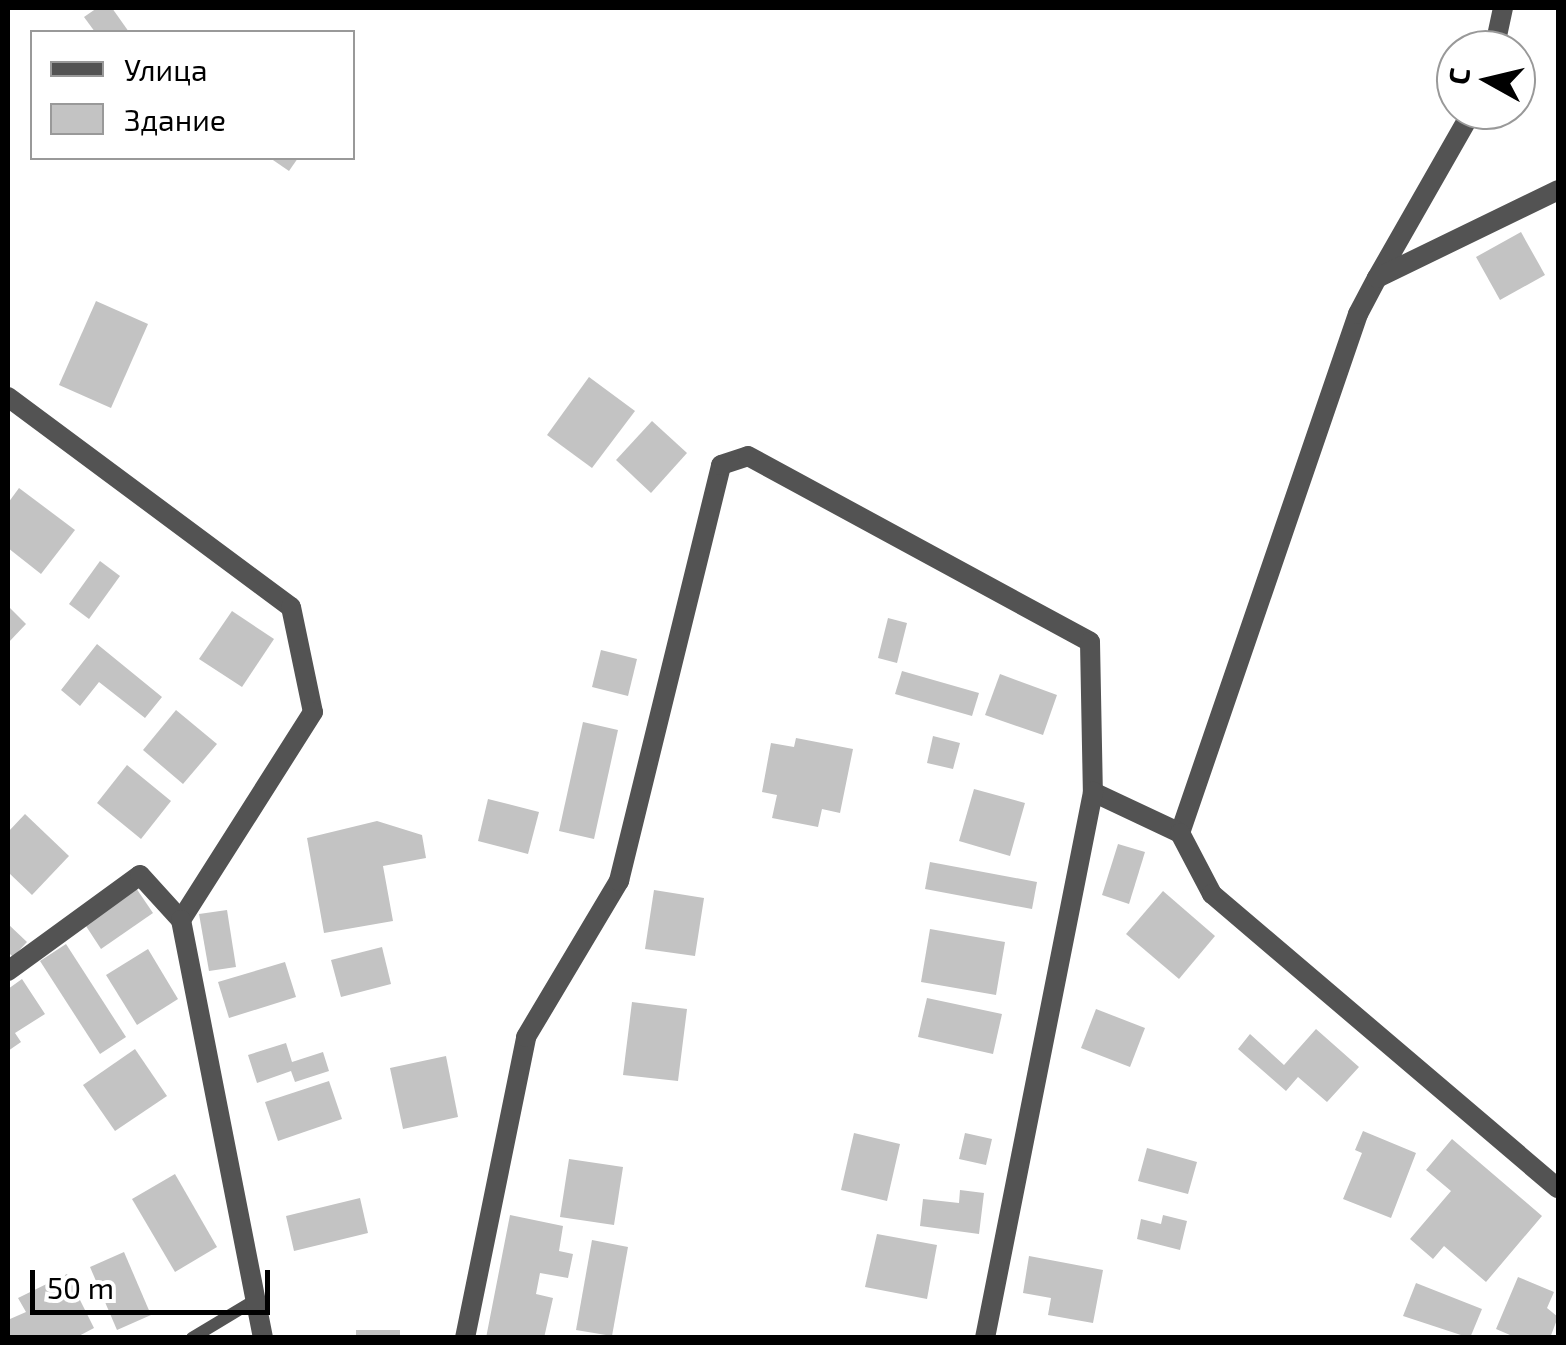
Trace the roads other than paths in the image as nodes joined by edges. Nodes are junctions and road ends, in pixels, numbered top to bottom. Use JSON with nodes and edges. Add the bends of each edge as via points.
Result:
{"nodes":[{"id":1,"x":1461,"y":130,"type":"edge"},
{"id":2,"x":1558,"y":190,"type":"edge"},
{"id":3,"x":1376,"y":278,"type":"junction"},
{"id":4,"x":8,"y":397,"type":"edge"},
{"id":5,"x":1094,"y":792,"type":"junction"},
{"id":6,"x":1180,"y":833,"type":"junction"},
{"id":7,"x":181,"y":920,"type":"junction"},
{"id":8,"x":8,"y":971,"type":"edge"},
{"id":9,"x":1558,"y":1188,"type":"edge"},
{"id":10,"x":256,"y":1300,"type":"junction"},
{"id":11,"x":192,"y":1338,"type":"edge"},
{"id":12,"x":263,"y":1338,"type":"edge"},
{"id":13,"x":465,"y":1338,"type":"edge"},
{"id":14,"x":985,"y":1338,"type":"edge"}],
"edges":[{"from":1,"to":3,"type":"street"},
{"from":2,"to":3,"type":"street"},
{"from":3,"to":6,"type":"street"},
{"from":4,"to":7,"type":"street","via":[[291,608],[312,712]]},
{"from":5,"to":6,"type":"street"},
{"from":5,"to":13,"type":"street","via":[[1090,642],[748,456],[721,465],[619,882],[526,1037]]},
{"from":5,"to":14,"type":"street"},
{"from":6,"to":9,"type":"street","via":[[1212,894]]},
{"from":7,"to":8,"type":"street","via":[[140,875]]},
{"from":7,"to":10,"type":"street"},
{"from":10,"to":11,"type":"lane"},
{"from":10,"to":12,"type":"street"}]}
